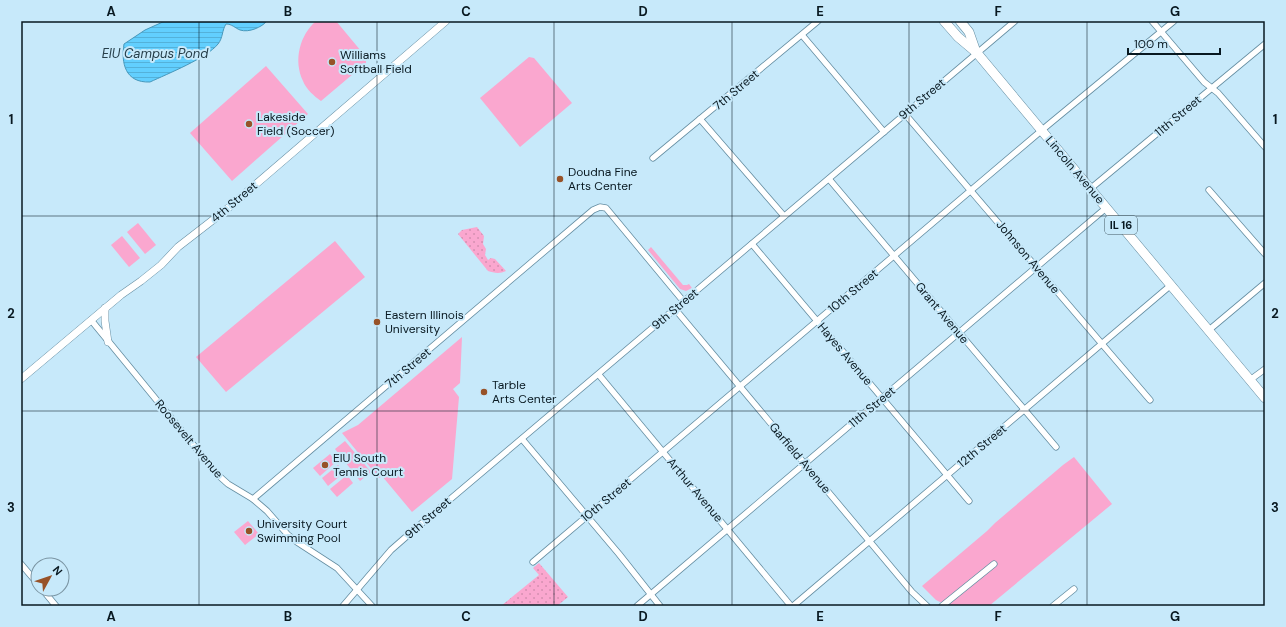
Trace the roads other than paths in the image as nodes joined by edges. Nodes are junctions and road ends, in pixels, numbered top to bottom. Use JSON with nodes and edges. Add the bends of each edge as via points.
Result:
{"nodes":[{"id":1,"x":446,"y":21,"type":"edge"},
{"id":2,"x":818,"y":21,"type":"edge"},
{"id":3,"x":944,"y":21,"type":"edge"},
{"id":4,"x":960,"y":21,"type":"edge"},
{"id":5,"x":1015,"y":21,"type":"edge"},
{"id":6,"x":1152,"y":21,"type":"edge"},
{"id":7,"x":1174,"y":21,"type":"edge"},
{"id":8,"x":1161,"y":32,"type":"junction"},
{"id":9,"x":802,"y":35,"type":"junction"},
{"id":10,"x":1265,"y":44,"type":"edge"},
{"id":11,"x":977,"y":53,"type":"junction"},
{"id":12,"x":1212,"y":87,"type":"junction"},
{"id":13,"x":906,"y":114,"type":"junction"},
{"id":14,"x":700,"y":119,"type":"junction"},
{"id":15,"x":1041,"y":130,"type":"junction"},
{"id":16,"x":884,"y":132,"type":"junction"},
{"id":17,"x":1265,"y":147,"type":"edge"},
{"id":18,"x":653,"y":158,"type":"dead end"},
{"id":19,"x":829,"y":179,"type":"junction"},
{"id":20,"x":1090,"y":189,"type":"junction"},
{"id":21,"x":971,"y":190,"type":"junction"},
{"id":22,"x":1209,"y":190,"type":"dead end"},
{"id":23,"x":1106,"y":208,"type":"junction"},
{"id":24,"x":784,"y":216,"type":"junction"},
{"id":25,"x":752,"y":244,"type":"junction"},
{"id":26,"x":1265,"y":254,"type":"edge"},
{"id":27,"x":894,"y":256,"type":"junction"},
{"id":28,"x":1036,"y":267,"type":"junction"},
{"id":29,"x":1265,"y":283,"type":"edge"},
{"id":30,"x":1171,"y":285,"type":"junction"},
{"id":31,"x":684,"y":302,"type":"junction"},
{"id":32,"x":105,"y":308,"type":"junction"},
{"id":33,"x":675,"y":309,"type":"junction"},
{"id":34,"x":91,"y":320,"type":"junction"},
{"id":35,"x":817,"y":321,"type":"junction"},
{"id":36,"x":1209,"y":330,"type":"junction"},
{"id":37,"x":959,"y":333,"type":"junction"},
{"id":38,"x":108,"y":342,"type":"junction"},
{"id":39,"x":1102,"y":344,"type":"junction"},
{"id":40,"x":1265,"y":369,"type":"edge"},
{"id":41,"x":598,"y":374,"type":"junction"},
{"id":42,"x":21,"y":380,"type":"edge"},
{"id":43,"x":1250,"y":380,"type":"junction"},
{"id":44,"x":740,"y":387,"type":"junction"},
{"id":45,"x":882,"y":398,"type":"junction"},
{"id":46,"x":1265,"y":398,"type":"edge"},
{"id":47,"x":1150,"y":400,"type":"dead end"},
{"id":48,"x":1024,"y":410,"type":"junction"},
{"id":49,"x":522,"y":439,"type":"junction"},
{"id":50,"x":1056,"y":447,"type":"dead end"},
{"id":51,"x":663,"y":452,"type":"junction"},
{"id":52,"x":805,"y":464,"type":"junction"},
{"id":53,"x":947,"y":475,"type":"junction"},
{"id":54,"x":252,"y":500,"type":"junction"},
{"id":55,"x":969,"y":501,"type":"dead end"},
{"id":56,"x":587,"y":516,"type":"junction"},
{"id":57,"x":728,"y":529,"type":"junction"},
{"id":58,"x":870,"y":541,"type":"junction"},
{"id":59,"x":532,"y":562,"type":"dead end"},
{"id":60,"x":21,"y":564,"type":"edge"},
{"id":61,"x":994,"y":564,"type":"dead end"},
{"id":62,"x":30,"y":575,"type":"edge"},
{"id":63,"x":1074,"y":589,"type":"dead end"},
{"id":64,"x":358,"y":590,"type":"junction"},
{"id":65,"x":651,"y":595,"type":"junction"},
{"id":66,"x":49,"y":597,"type":"edge"},
{"id":67,"x":56,"y":606,"type":"edge"},
{"id":68,"x":343,"y":606,"type":"edge"},
{"id":69,"x":372,"y":606,"type":"edge"},
{"id":70,"x":637,"y":606,"type":"edge"},
{"id":71,"x":660,"y":606,"type":"edge"},
{"id":72,"x":792,"y":606,"type":"edge"},
{"id":73,"x":927,"y":606,"type":"edge"},
{"id":74,"x":942,"y":606,"type":"edge"},
{"id":75,"x":1053,"y":606,"type":"edge"}],
"edges":[{"from":1,"to":32,"type":"street","name":"4th Street","via":[[223,212],[178,247],[161,265]]},
{"from":2,"to":9,"type":"street","name":"7th Street"},
{"from":3,"to":11,"type":"main road","name":"Lincoln Avenue","number":"IL 16"},
{"from":4,"to":11,"type":"main road","name":"Lincoln Avenue","number":"IL 16","via":[[969,32]]},
{"from":5,"to":11,"type":"street","name":"9th Street"},
{"from":6,"to":8,"type":"street"},
{"from":7,"to":8,"type":"street","name":"10th Street"},
{"from":8,"to":12,"type":"street","via":[[1204,82]]},
{"from":8,"to":15,"type":"street","name":"10th Street"},
{"from":9,"to":14,"type":"street","name":"7th Street"},
{"from":9,"to":16,"type":"street"},
{"from":10,"to":12,"type":"street","name":"11th Street"},
{"from":11,"to":13,"type":"street","name":"9th Street"},
{"from":11,"to":15,"type":"main road","name":"Lincoln Avenue","number":"IL 16"},
{"from":12,"to":17,"type":"street"},
{"from":12,"to":20,"type":"street","name":"11th Street"},
{"from":13,"to":16,"type":"street","name":"9th Street"},
{"from":13,"to":21,"type":"street","name":"Johnson Avenue"},
{"from":14,"to":18,"type":"street","name":"7th Street"},
{"from":14,"to":24,"type":"street"},
{"from":15,"to":20,"type":"main road","name":"Lincoln Avenue","number":"IL 16"},
{"from":15,"to":21,"type":"street","name":"10th Street"},
{"from":16,"to":19,"type":"street","name":"9th Street"},
{"from":19,"to":24,"type":"street","name":"9th Street"},
{"from":19,"to":27,"type":"street","name":"Grant Avenue"},
{"from":20,"to":23,"type":"main road","name":"Lincoln Avenue","number":"IL 16"},
{"from":21,"to":27,"type":"street","name":"10th Street"},
{"from":21,"to":28,"type":"street","name":"Johnson Avenue"},
{"from":22,"to":26,"type":"street"},
{"from":23,"to":28,"type":"street","name":"11th Street"},
{"from":23,"to":30,"type":"main road","name":"Lincoln Avenue","number":"IL 16"},
{"from":24,"to":25,"type":"street","name":"9th Street"},
{"from":25,"to":31,"type":"street","name":"9th Street"},
{"from":25,"to":35,"type":"street","name":"Hayes Avenue"},
{"from":27,"to":35,"type":"street","name":"10th Street"},
{"from":27,"to":37,"type":"street","name":"Grant Avenue"},
{"from":28,"to":37,"type":"street","name":"11th Street"},
{"from":28,"to":39,"type":"street","name":"Johnson Avenue"},
{"from":29,"to":36,"type":"street"},
{"from":30,"to":36,"type":"main road","name":"Lincoln Avenue","number":"IL 16"},
{"from":30,"to":39,"type":"street","name":"12th Street"},
{"from":31,"to":33,"type":"street","name":"9th Street"},
{"from":31,"to":54,"type":"street","name":"7th Street","via":[[606,208],[593,210]]},
{"from":32,"to":34,"type":"street","name":"4th Street"},
{"from":32,"to":38,"type":"street"},
{"from":33,"to":41,"type":"street","name":"9th Street"},
{"from":33,"to":44,"type":"street","name":"Garfield Avenue"},
{"from":34,"to":38,"type":"street","name":"Roosevelt Avenue"},
{"from":34,"to":42,"type":"street","name":"4th Street"},
{"from":35,"to":44,"type":"street","name":"10th Street"},
{"from":35,"to":45,"type":"street","name":"Hayes Avenue"},
{"from":36,"to":43,"type":"main road","name":"Lincoln Avenue","number":"IL 16"},
{"from":37,"to":45,"type":"street","name":"11th Street"},
{"from":37,"to":48,"type":"street","name":"Grant Avenue"},
{"from":38,"to":54,"type":"street","name":"Roosevelt Avenue","via":[[217,474]]},
{"from":39,"to":47,"type":"street","name":"Johnson Avenue"},
{"from":39,"to":48,"type":"street","name":"12th Street"},
{"from":40,"to":43,"type":"street"},
{"from":41,"to":49,"type":"street","name":"9th Street"},
{"from":41,"to":51,"type":"street","name":"Arthur Avenue"},
{"from":43,"to":46,"type":"main road","name":"Lincoln Avenue","number":"IL 16"},
{"from":44,"to":51,"type":"street","name":"10th Street"},
{"from":44,"to":52,"type":"street","name":"Garfield Avenue"},
{"from":45,"to":52,"type":"street","name":"11th Street"},
{"from":45,"to":53,"type":"street","name":"Hayes Avenue"},
{"from":48,"to":50,"type":"street","name":"Grant Avenue"},
{"from":48,"to":53,"type":"street","name":"12th Street"},
{"from":49,"to":56,"type":"street"},
{"from":49,"to":64,"type":"street","name":"9th Street","via":[[399,543]]},
{"from":51,"to":56,"type":"street","name":"10th Street"},
{"from":51,"to":57,"type":"street","name":"Arthur Avenue"},
{"from":52,"to":57,"type":"street","name":"11th Street"},
{"from":52,"to":58,"type":"street","name":"Garfield Avenue"},
{"from":53,"to":55,"type":"street","name":"Hayes Avenue"},
{"from":53,"to":58,"type":"street","name":"12th Street"},
{"from":54,"to":64,"type":"street","name":"Roosevelt Avenue","via":[[267,511],[292,538],[331,564]]},
{"from":56,"to":59,"type":"street","name":"10th Street"},
{"from":56,"to":65,"type":"street"},
{"from":57,"to":65,"type":"street","name":"11th Street"},
{"from":57,"to":72,"type":"street","name":"Arthur Avenue"},
{"from":58,"to":72,"type":"street","name":"12th Street"},
{"from":58,"to":73,"type":"street","name":"Garfield Avenue","via":[[912,592]]},
{"from":60,"to":62,"type":"street"},
{"from":61,"to":74,"type":"street"},
{"from":63,"to":75,"type":"street"},
{"from":64,"to":68,"type":"street","name":"9th Street"},
{"from":64,"to":69,"type":"street","name":"Roosevelt Avenue"},
{"from":65,"to":70,"type":"street","name":"11th Street"},
{"from":65,"to":71,"type":"street"},
{"from":66,"to":67,"type":"street"}]}
